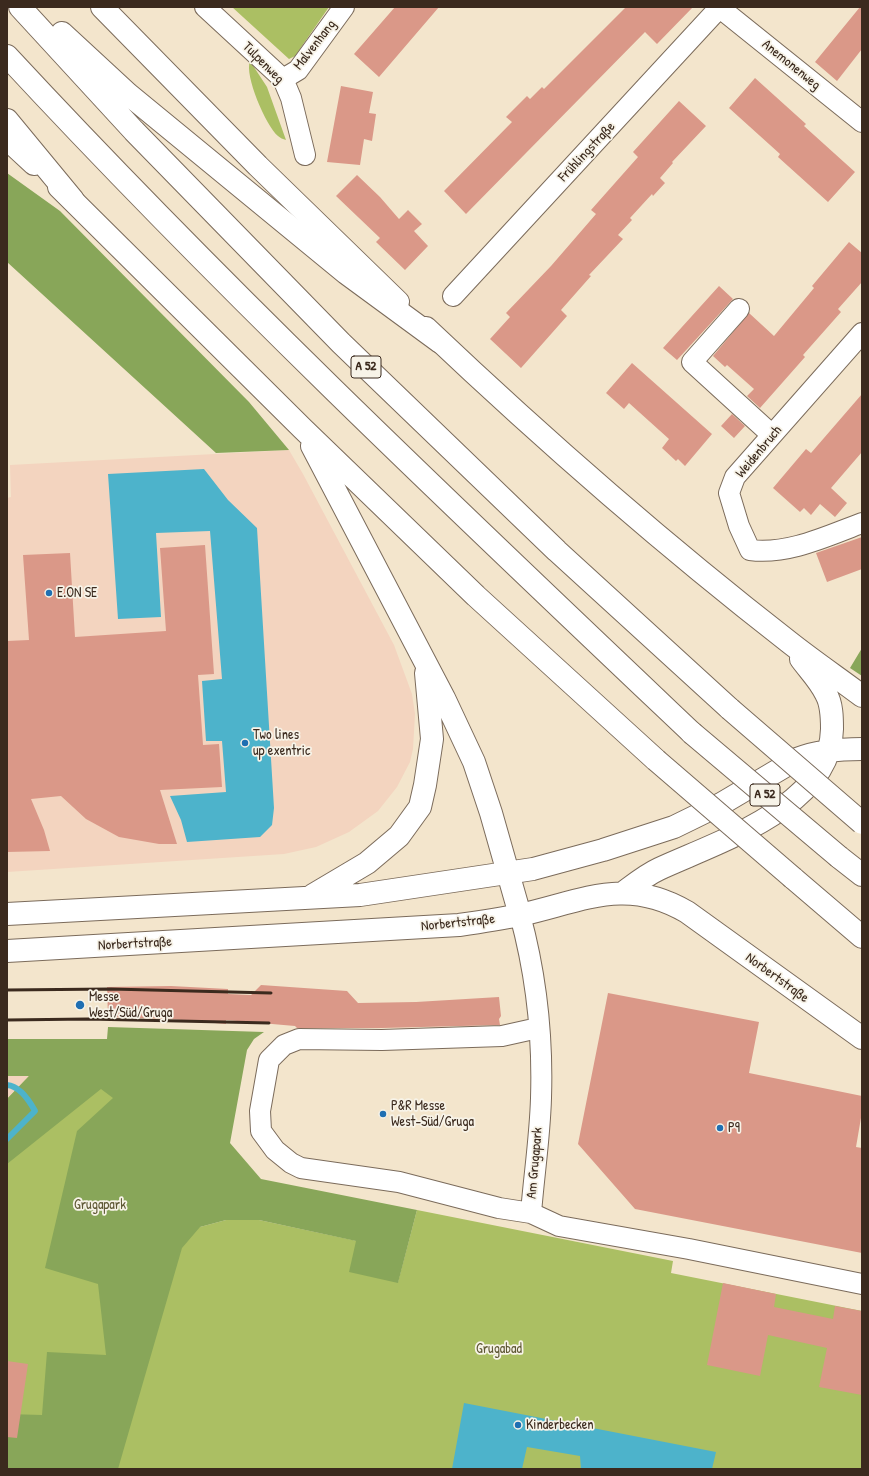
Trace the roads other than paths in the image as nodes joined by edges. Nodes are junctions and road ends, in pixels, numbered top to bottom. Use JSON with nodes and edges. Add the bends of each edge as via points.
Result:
{"nodes":[{"id":1,"x":20,"y":7,"type":"edge"},
{"id":2,"x":35,"y":7,"type":"edge"},
{"id":3,"x":102,"y":7,"type":"edge"},
{"id":4,"x":205,"y":7,"type":"edge"},
{"id":5,"x":344,"y":7,"type":"edge"},
{"id":6,"x":720,"y":7,"type":"edge"},
{"id":7,"x":7,"y":56,"type":"edge"},
{"id":8,"x":283,"y":79,"type":"junction"},
{"id":9,"x":7,"y":120,"type":"edge"},
{"id":10,"x":862,"y":122,"type":"edge"},
{"id":11,"x":7,"y":139,"type":"edge"},
{"id":12,"x":305,"y":155,"type":"dead end"},
{"id":13,"x":73,"y":200,"type":"junction"},
{"id":14,"x":453,"y":296,"type":"dead end"},
{"id":15,"x":739,"y":309,"type":"dead end"},
{"id":16,"x":862,"y":332,"type":"edge"},
{"id":17,"x":440,"y":342,"type":"junction"},
{"id":18,"x":303,"y":429,"type":"junction"},
{"id":19,"x":772,"y":435,"type":"junction"},
{"id":20,"x":862,"y":523,"type":"edge"},
{"id":21,"x":790,"y":643,"type":"junction"},
{"id":22,"x":425,"y":662,"type":"junction"},
{"id":23,"x":862,"y":696,"type":"edge"},
{"id":24,"x":862,"y":750,"type":"edge"},
{"id":25,"x":830,"y":751,"type":"junction"},
{"id":26,"x":862,"y":823,"type":"edge"},
{"id":27,"x":508,"y":874,"type":"junction"},
{"id":28,"x":862,"y":875,"type":"edge"},
{"id":29,"x":623,"y":893,"type":"junction"},
{"id":30,"x":310,"y":897,"type":"junction"},
{"id":31,"x":7,"y":914,"type":"edge"},
{"id":32,"x":520,"y":915,"type":"junction"},
{"id":33,"x":862,"y":937,"type":"edge"},
{"id":34,"x":7,"y":951,"type":"edge"},
{"id":35,"x":538,"y":1028,"type":"junction"},
{"id":36,"x":862,"y":1038,"type":"edge"},
{"id":37,"x":531,"y":1213,"type":"junction"},
{"id":38,"x":862,"y":1284,"type":"edge"}],
"edges":[{"from":1,"to":26,"type":"main road","number":"A 52","bridge":true,"via":[[134,131],[341,343],[557,551],[730,709]]},
{"from":2,"to":17,"type":"main road","via":[[102,72],[150,113],[346,273]]},
{"from":3,"to":17,"type":"main road","via":[[269,177]]},
{"from":4,"to":8,"type":"street","name":"Tulpenweg"},
{"from":5,"to":8,"type":"street","name":"Malvenhang","via":[[298,70]]},
{"from":6,"to":10,"type":"street","name":"Anemonenweg"},
{"from":6,"to":14,"type":"street","name":"Frühlingstraße"},
{"from":7,"to":28,"type":"main road","number":"A 52","bridge":true,"via":[[223,280],[519,569],[692,732]]},
{"from":8,"to":12,"type":"street","name":"Tulpenweg","via":[[291,98]]},
{"from":9,"to":13,"type":"main road"},
{"from":11,"to":13,"type":"main road"},
{"from":13,"to":18,"type":"main road"},
{"from":15,"to":19,"type":"street","via":[[692,362]]},
{"from":16,"to":19,"type":"street","name":"Weidenbruch"},
{"from":17,"to":21,"type":"main road","via":[[637,519]]},
{"from":18,"to":22,"type":"main road","name":"Am Grugapark"},
{"from":18,"to":33,"type":"main road","bridge":true,"via":[[476,596],[656,760]]},
{"from":19,"to":20,"type":"street","name":"Weidenbruch","via":[[735,477],[729,493],[739,526],[750,550],[764,552],[796,546]]},
{"from":21,"to":23,"type":"main road"},
{"from":21,"to":25,"type":"main road","via":[[827,694],[832,721]]},
{"from":22,"to":27,"type":"main road","name":"Am Grugapark","via":[[474,762]]},
{"from":22,"to":30,"type":"main road","via":[[432,739],[426,785],[420,807],[399,836],[367,863]]},
{"from":24,"to":25,"type":"main road"},
{"from":25,"to":27,"type":"main road","via":[[796,759],[721,804],[674,827],[603,850]]},
{"from":25,"to":29,"type":"main road","via":[[812,781],[783,806],[732,837],[658,870]]},
{"from":27,"to":30,"type":"main road","via":[[391,891]]},
{"from":27,"to":32,"type":"main road","name":"Am Grugapark"},
{"from":29,"to":32,"type":"main road","name":"Norbertstraße","via":[[583,898]]},
{"from":29,"to":36,"type":"main road","name":"Norbertstraße","via":[[655,897],[687,912]]},
{"from":30,"to":31,"type":"main road"},
{"from":32,"to":34,"type":"main road","name":"Norbertstraße","via":[[459,925]]},
{"from":32,"to":35,"type":"street","name":"Am Grugapark","via":[[532,962]]},
{"from":35,"to":37,"type":"street","name":"Am Grugapark","via":[[541,1098]]},
{"from":35,"to":37,"type":"street","via":[[502,1036],[299,1040],[284,1045],[269,1060],[260,1110],[261,1131],[266,1140],[291,1163],[301,1168],[400,1182],[499,1208]]},
{"from":37,"to":38,"type":"street","name":"Am Grugapark","via":[[559,1226]]}]}
